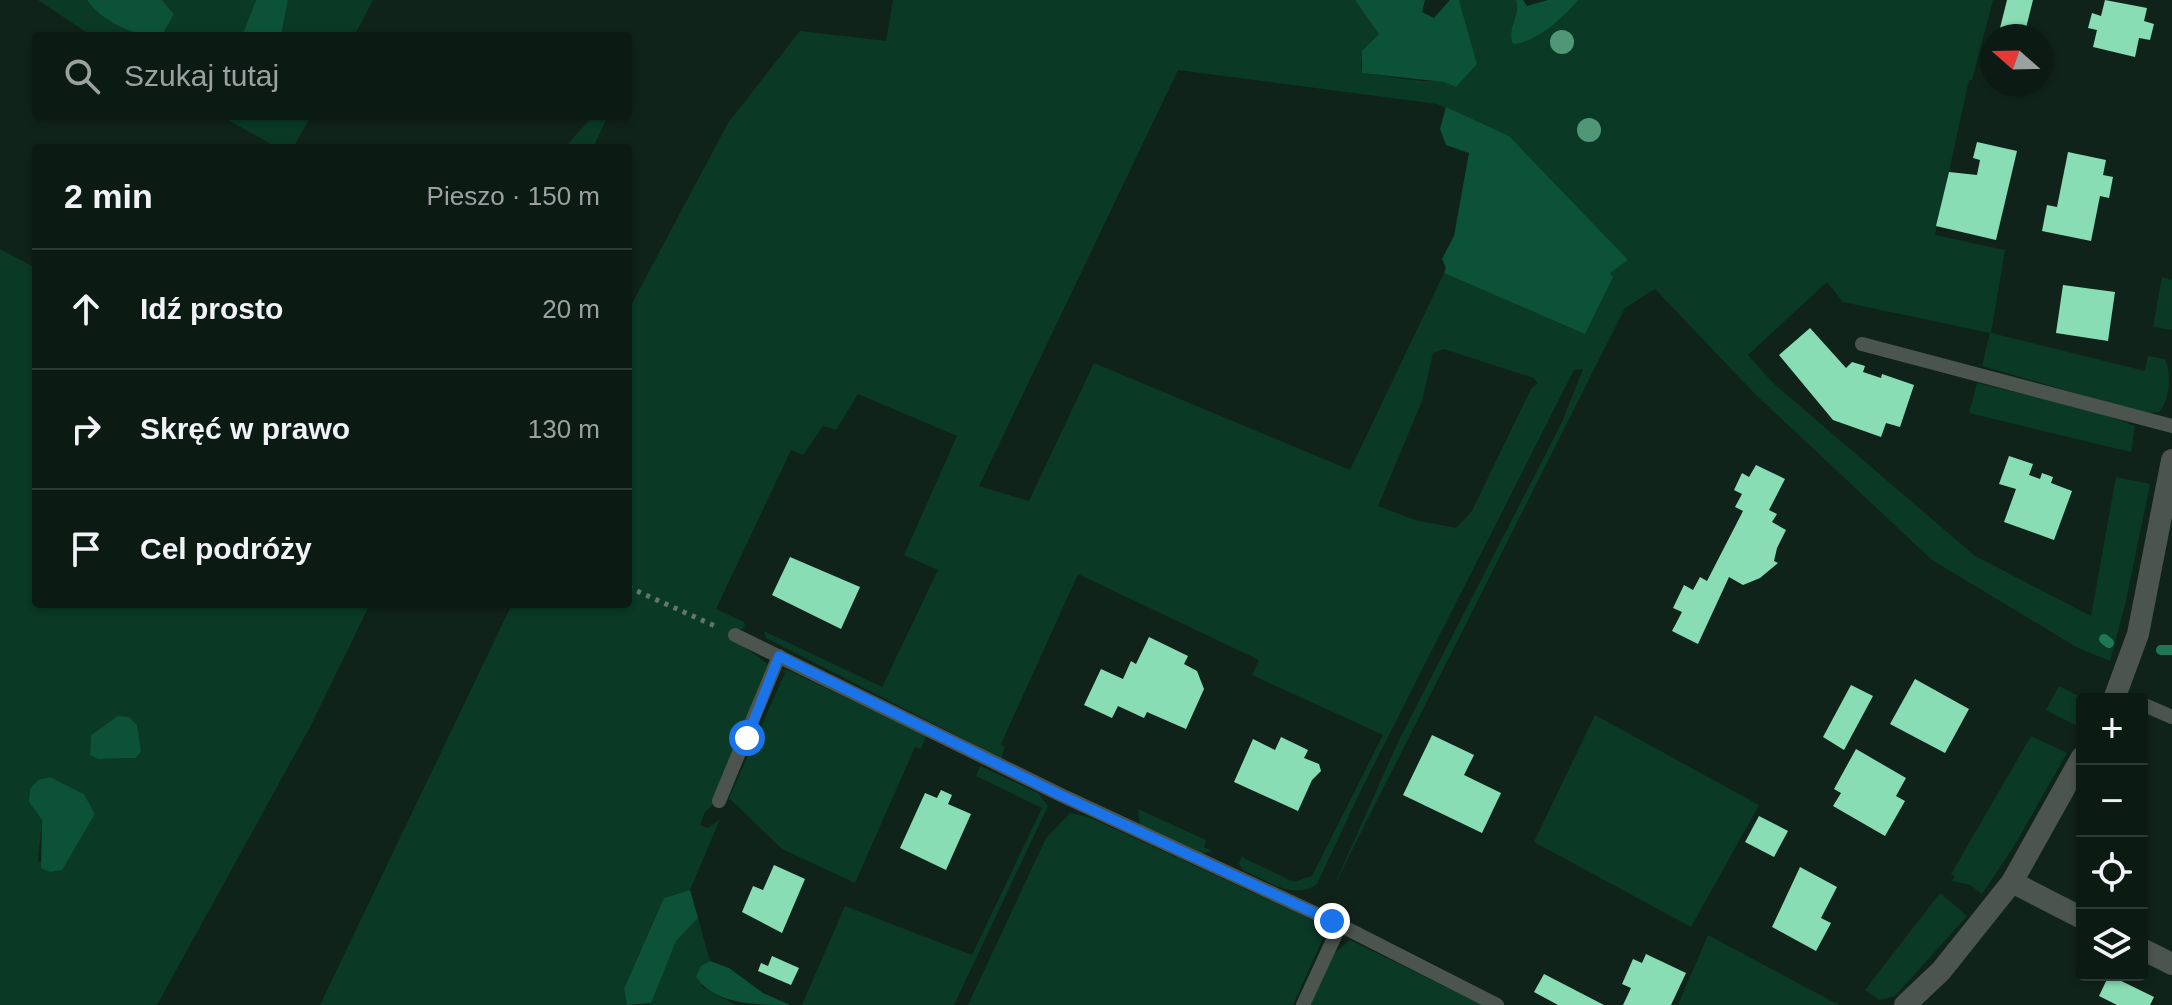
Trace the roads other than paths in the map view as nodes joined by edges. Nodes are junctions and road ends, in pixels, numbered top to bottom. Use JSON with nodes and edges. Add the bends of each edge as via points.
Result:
{"nodes":[{"id":1,"x":1862,"y":344,"type":"dead end"},
{"id":2,"x":2172,"y":426,"type":"edge"},
{"id":3,"x":2172,"y":460,"type":"edge"},
{"id":4,"x":2165,"y":534,"type":"edge"},
{"id":5,"x":735,"y":635,"type":"road end"},
{"id":6,"x":779,"y":656,"type":"junction"},
{"id":7,"x":2122,"y":693,"type":"edge"},
{"id":8,"x":2148,"y":707,"type":"edge"},
{"id":9,"x":2172,"y":717,"type":"edge"},
{"id":10,"x":2078,"y":765,"type":"edge"},
{"id":11,"x":719,"y":801,"type":"dead end"},
{"id":12,"x":2012,"y":882,"type":"junction"},
{"id":13,"x":2076,"y":915,"type":"edge"},
{"id":14,"x":1340,"y":925,"type":"junction"},
{"id":15,"x":2148,"y":952,"type":"edge"},
{"id":16,"x":2172,"y":964,"type":"edge"},
{"id":17,"x":1303,"y":1005,"type":"edge"},
{"id":18,"x":1497,"y":1005,"type":"edge"},
{"id":19,"x":1905,"y":1005,"type":"edge"}],
"edges":[{"from":1,"to":2,"type":"lane"},
{"from":3,"to":4,"type":"street"},
{"from":4,"to":7,"type":"street"},
{"from":5,"to":6,"type":"lane"},
{"from":6,"to":11,"type":"lane"},
{"from":6,"to":14,"type":"lane"},
{"from":8,"to":9,"type":"lane"},
{"from":10,"to":12,"type":"street"},
{"from":12,"to":13,"type":"street"},
{"from":12,"to":19,"type":"street","via":[[1941,971]]},
{"from":14,"to":17,"type":"lane"},
{"from":14,"to":18,"type":"lane"},
{"from":15,"to":16,"type":"street"}]}
